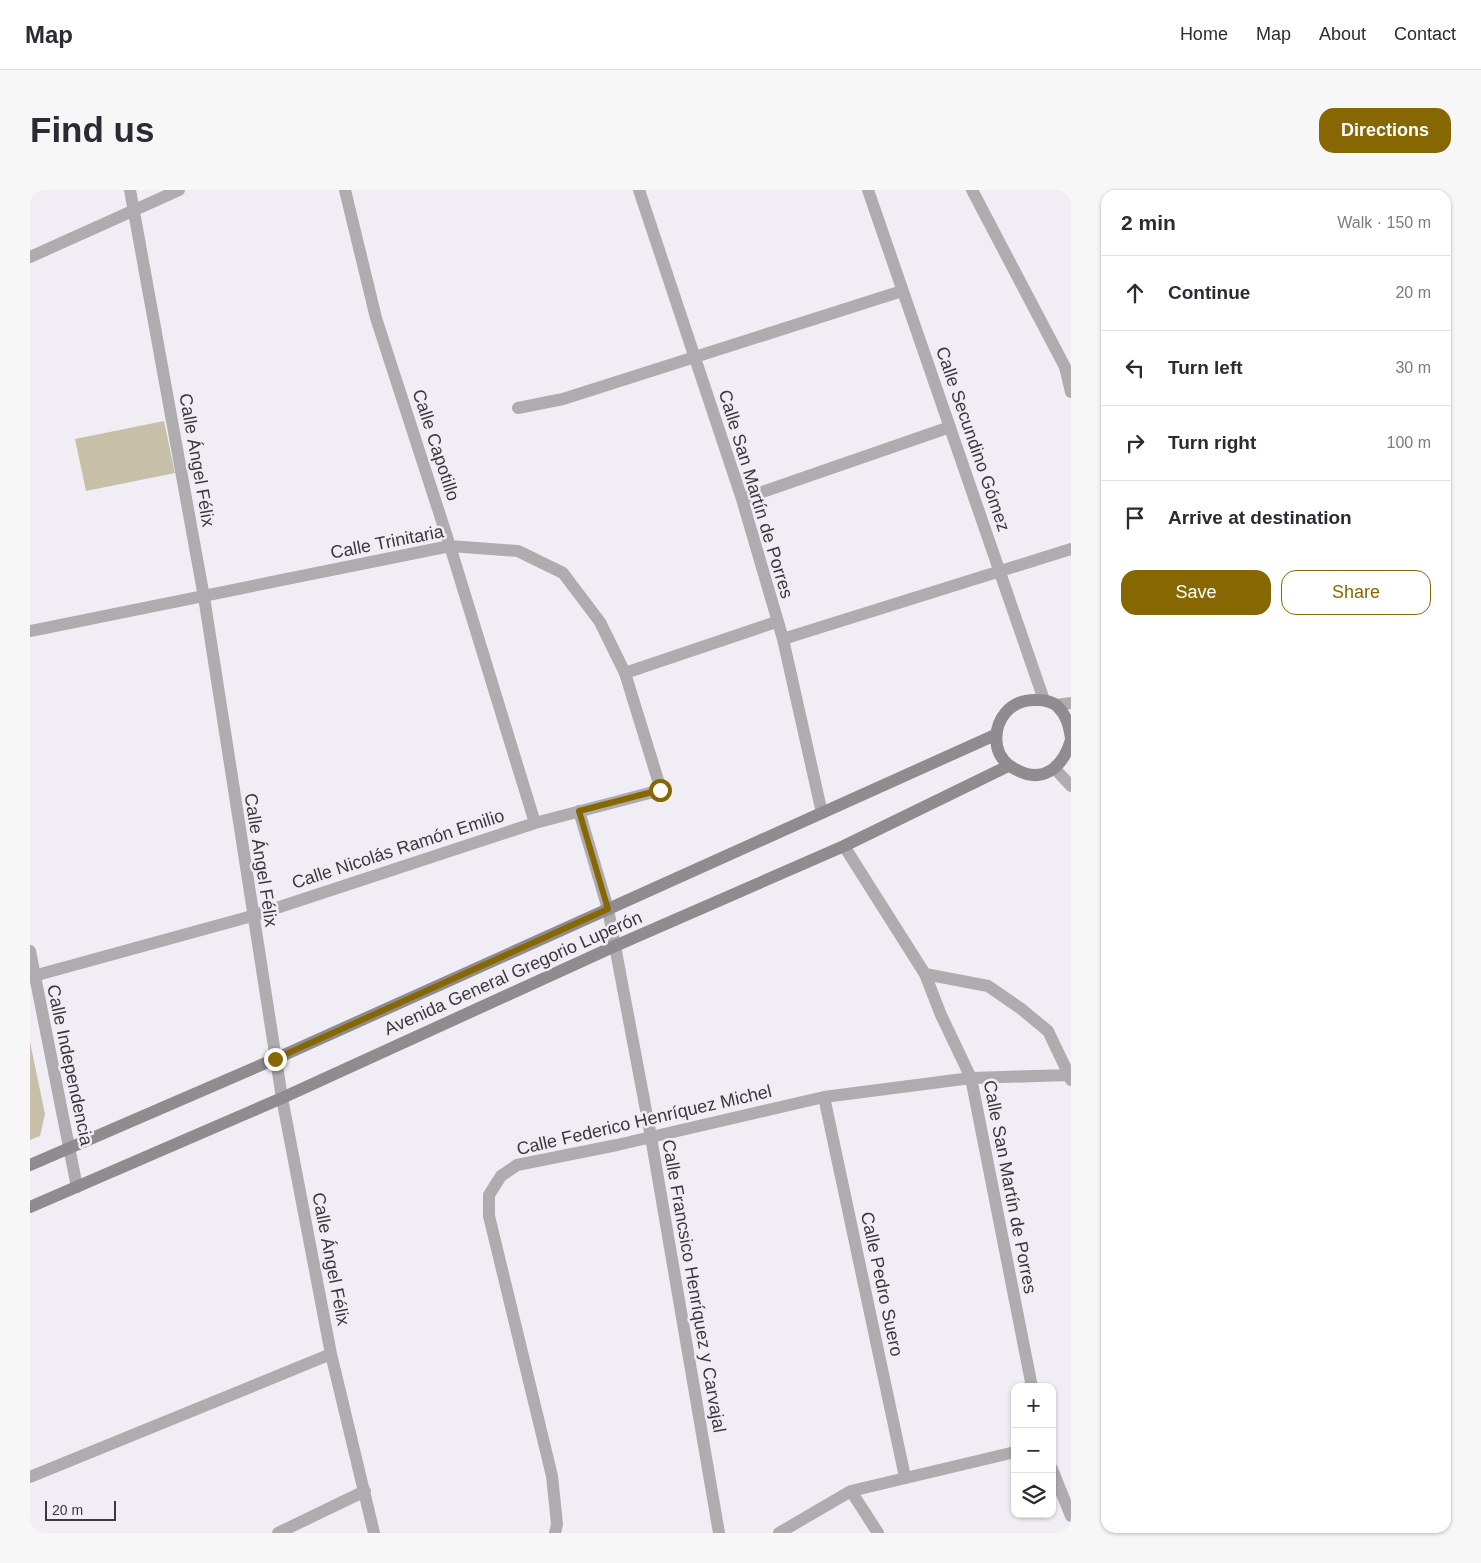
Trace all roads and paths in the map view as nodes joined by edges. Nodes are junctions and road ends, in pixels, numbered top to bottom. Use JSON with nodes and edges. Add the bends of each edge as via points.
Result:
{"nodes":[{"id":1,"x":130,"y":190,"type":"edge"},
{"id":2,"x":179,"y":190,"type":"edge"},
{"id":3,"x":346,"y":190,"type":"edge"},
{"id":4,"x":639,"y":190,"type":"edge"},
{"id":5,"x":868,"y":190,"type":"edge"},
{"id":6,"x":972,"y":190,"type":"edge"},
{"id":7,"x":134,"y":212,"type":"junction"},
{"id":8,"x":30,"y":257,"type":"edge"},
{"id":9,"x":902,"y":291,"type":"junction"},
{"id":10,"x":696,"y":358,"type":"junction"},
{"id":11,"x":1071,"y":392,"type":"edge"},
{"id":12,"x":518,"y":408,"type":"dead end"},
{"id":13,"x":950,"y":427,"type":"junction"},
{"id":14,"x":742,"y":499,"type":"junction"},
{"id":15,"x":450,"y":546,"type":"junction"},
{"id":16,"x":1071,"y":549,"type":"edge"},
{"id":17,"x":1000,"y":571,"type":"junction"},
{"id":18,"x":204,"y":596,"type":"junction"},
{"id":19,"x":776,"y":622,"type":"junction"},
{"id":20,"x":30,"y":630,"type":"edge"},
{"id":21,"x":783,"y":639,"type":"junction"},
{"id":22,"x":625,"y":673,"type":"junction"},
{"id":23,"x":1044,"y":700,"type":"junction"},
{"id":24,"x":1071,"y":702,"type":"edge"},
{"id":25,"x":1057,"y":706,"type":"junction"},
{"id":26,"x":995,"y":735,"type":"junction"},
{"id":27,"x":1071,"y":739,"type":"edge"},
{"id":28,"x":1008,"y":766,"type":"junction"},
{"id":29,"x":1055,"y":769,"type":"junction"},
{"id":30,"x":1071,"y":786,"type":"edge"},
{"id":31,"x":579,"y":811,"type":"junction"},
{"id":32,"x":822,"y":813,"type":"junction"},
{"id":33,"x":535,"y":823,"type":"junction"},
{"id":34,"x":844,"y":846,"type":"junction"},
{"id":35,"x":608,"y":909,"type":"junction"},
{"id":36,"x":252,"y":916,"type":"junction"},
{"id":37,"x":615,"y":946,"type":"junction"},
{"id":38,"x":30,"y":951,"type":"edge"},
{"id":39,"x":925,"y":974,"type":"junction"},
{"id":40,"x":32,"y":976,"type":"edge"},
{"id":41,"x":275,"y":1059,"type":"junction"},
{"id":42,"x":1070,"y":1077,"type":"edge"},
{"id":43,"x":971,"y":1078,"type":"junction"},
{"id":44,"x":824,"y":1097,"type":"junction"},
{"id":45,"x":282,"y":1098,"type":"junction"},
{"id":46,"x":651,"y":1137,"type":"junction"},
{"id":47,"x":70,"y":1148,"type":"junction"},
{"id":48,"x":30,"y":1165,"type":"edge"},
{"id":49,"x":76,"y":1187,"type":"junction"},
{"id":50,"x":30,"y":1207,"type":"edge"},
{"id":51,"x":331,"y":1354,"type":"junction"},
{"id":52,"x":1031,"y":1383,"type":"edge"},
{"id":53,"x":1011,"y":1453,"type":"edge"},
{"id":54,"x":1054,"y":1473,"type":"edge"},
{"id":55,"x":30,"y":1477,"type":"edge"},
{"id":56,"x":905,"y":1477,"type":"junction"},
{"id":57,"x":851,"y":1491,"type":"junction"},
{"id":58,"x":365,"y":1492,"type":"junction"},
{"id":59,"x":1071,"y":1516,"type":"edge"},
{"id":60,"x":278,"y":1533,"type":"edge"},
{"id":61,"x":374,"y":1533,"type":"edge"},
{"id":62,"x":555,"y":1533,"type":"edge"},
{"id":63,"x":719,"y":1533,"type":"edge"},
{"id":64,"x":779,"y":1533,"type":"edge"},
{"id":65,"x":878,"y":1533,"type":"edge"}],
"edges":[{"from":1,"to":7,"type":"street","name":"Calle Ángel Félix"},
{"from":2,"to":7,"type":"street"},
{"from":3,"to":15,"type":"street","name":"Calle Capotillo","via":[[376,318]]},
{"from":4,"to":10,"type":"street","name":"Calle San Martín de Porres"},
{"from":5,"to":9,"type":"street","name":"Calle Secundino Gómez"},
{"from":6,"to":11,"type":"street","via":[[1065,366]]},
{"from":7,"to":8,"type":"street"},
{"from":7,"to":18,"type":"street","name":"Calle Ángel Félix"},
{"from":9,"to":10,"type":"street"},
{"from":9,"to":13,"type":"street","name":"Calle Secundino Gómez"},
{"from":10,"to":12,"type":"street","via":[[563,399]]},
{"from":10,"to":14,"type":"street","name":"Calle San Martín de Porres"},
{"from":13,"to":14,"type":"street"},
{"from":13,"to":17,"type":"street","name":"Calle Secundino Gómez"},
{"from":14,"to":19,"type":"street","name":"Calle San Martín de Porres"},
{"from":15,"to":18,"type":"street","name":"Calle Trinitaria"},
{"from":15,"to":22,"type":"street","name":"Calle Trinitaria","via":[[518,551],[563,573],[600,622]]},
{"from":15,"to":33,"type":"street","name":"Calle Capotillo"},
{"from":16,"to":17,"type":"street"},
{"from":17,"to":21,"type":"street"},
{"from":17,"to":23,"type":"street","name":"Calle Secundino Gómez"},
{"from":18,"to":20,"type":"street","name":"Calle Trinitaria"},
{"from":18,"to":36,"type":"street","name":"Calle Ángel Félix"},
{"from":19,"to":21,"type":"street","name":"Calle San Martín de Porres"},
{"from":19,"to":22,"type":"street"},
{"from":21,"to":32,"type":"street","name":"Calle San Martín de Porres"},
{"from":22,"to":31,"type":"street","name":"Calle Nicolás Ramón Emilio","via":[[660,790]]},
{"from":23,"to":25,"type":"main road"},
{"from":23,"to":26,"type":"main road","via":[[1027,700],[1011,706],[1000,718]]},
{"from":24,"to":25,"type":"street"},
{"from":25,"to":27,"type":"main road","via":[[1068,723]]},
{"from":26,"to":28,"type":"main road","via":[[998,752]]},
{"from":26,"to":32,"type":"main road","name":"Avenida General Gregorio Luperón"},
{"from":27,"to":29,"type":"main road","via":[[1066,756]]},
{"from":28,"to":29,"type":"main road","via":[[1023,774],[1040,775]]},
{"from":28,"to":34,"type":"main road","name":"Avenida General Gregorio Luperón"},
{"from":29,"to":30,"type":"street"},
{"from":31,"to":33,"type":"street","name":"Calle Nicolás Ramón Emilio"},
{"from":31,"to":35,"type":"street","name":"Calle Francsico Henríquez y Carvajal"},
{"from":32,"to":35,"type":"main road","name":"Avenida General Gregorio Luperón"},
{"from":33,"to":36,"type":"street","name":"Calle Nicolás Ramón Emilio"},
{"from":34,"to":37,"type":"main road","name":"Avenida General Gregorio Luperón"},
{"from":34,"to":39,"type":"street","name":"Calle San Martín de Porres"},
{"from":35,"to":37,"type":"street","name":"Calle Francsico Henríquez y Carvajal"},
{"from":35,"to":41,"type":"main road","name":"Avenida General Gregorio Luperón"},
{"from":36,"to":40,"type":"street","name":"Calle Nicolás Ramón Emilio"},
{"from":36,"to":41,"type":"street","name":"Calle Ángel Félix"},
{"from":37,"to":45,"type":"main road","name":"Avenida General Gregorio Luperón"},
{"from":37,"to":46,"type":"street","name":"Calle Francsico Henríquez y Carvajal"},
{"from":38,"to":40,"type":"street","name":"Calle Independencia"},
{"from":39,"to":42,"type":"street","via":[[988,986],[1020,1008],[1048,1031]]},
{"from":39,"to":43,"type":"street","name":"Calle San Martín de Porres"},
{"from":40,"to":47,"type":"street","name":"Calle Independencia"},
{"from":41,"to":45,"type":"street","name":"Calle Ángel Félix"},
{"from":41,"to":47,"type":"main road","name":"Avenida General Gregorio Luperón"},
{"from":42,"to":43,"type":"street","name":"Calle Federico Henríquez Michel"},
{"from":43,"to":44,"type":"street","name":"Calle Federico Henríquez Michel"},
{"from":43,"to":52,"type":"street","name":"Calle San Martín de Porres"},
{"from":44,"to":46,"type":"street","name":"Calle Federico Henríquez Michel"},
{"from":44,"to":56,"type":"street","name":"Calle Pedro Suero"},
{"from":45,"to":49,"type":"main road","name":"Avenida General Gregorio Luperón"},
{"from":45,"to":51,"type":"street","name":"Calle Ángel Félix"},
{"from":46,"to":62,"type":"street","name":"Calle Federico Henríquez Michel","via":[[517,1165],[501,1176],[489,1194],[489,1216],[552,1476]]},
{"from":46,"to":63,"type":"street","name":"Calle Francsico Henríquez y Carvajal"},
{"from":47,"to":48,"type":"main road","name":"Avenida General Gregorio Luperón"},
{"from":47,"to":49,"type":"street","name":"Calle Independencia"},
{"from":49,"to":50,"type":"main road","name":"Avenida General Gregorio Luperón"},
{"from":51,"to":55,"type":"street"},
{"from":51,"to":58,"type":"street","name":"Calle Ángel Félix"},
{"from":53,"to":56,"type":"street"},
{"from":54,"to":59,"type":"street"},
{"from":56,"to":57,"type":"street"},
{"from":57,"to":64,"type":"street"},
{"from":57,"to":65,"type":"street"},
{"from":58,"to":60,"type":"street"},
{"from":58,"to":61,"type":"street","name":"Calle Ángel Félix"}]}
